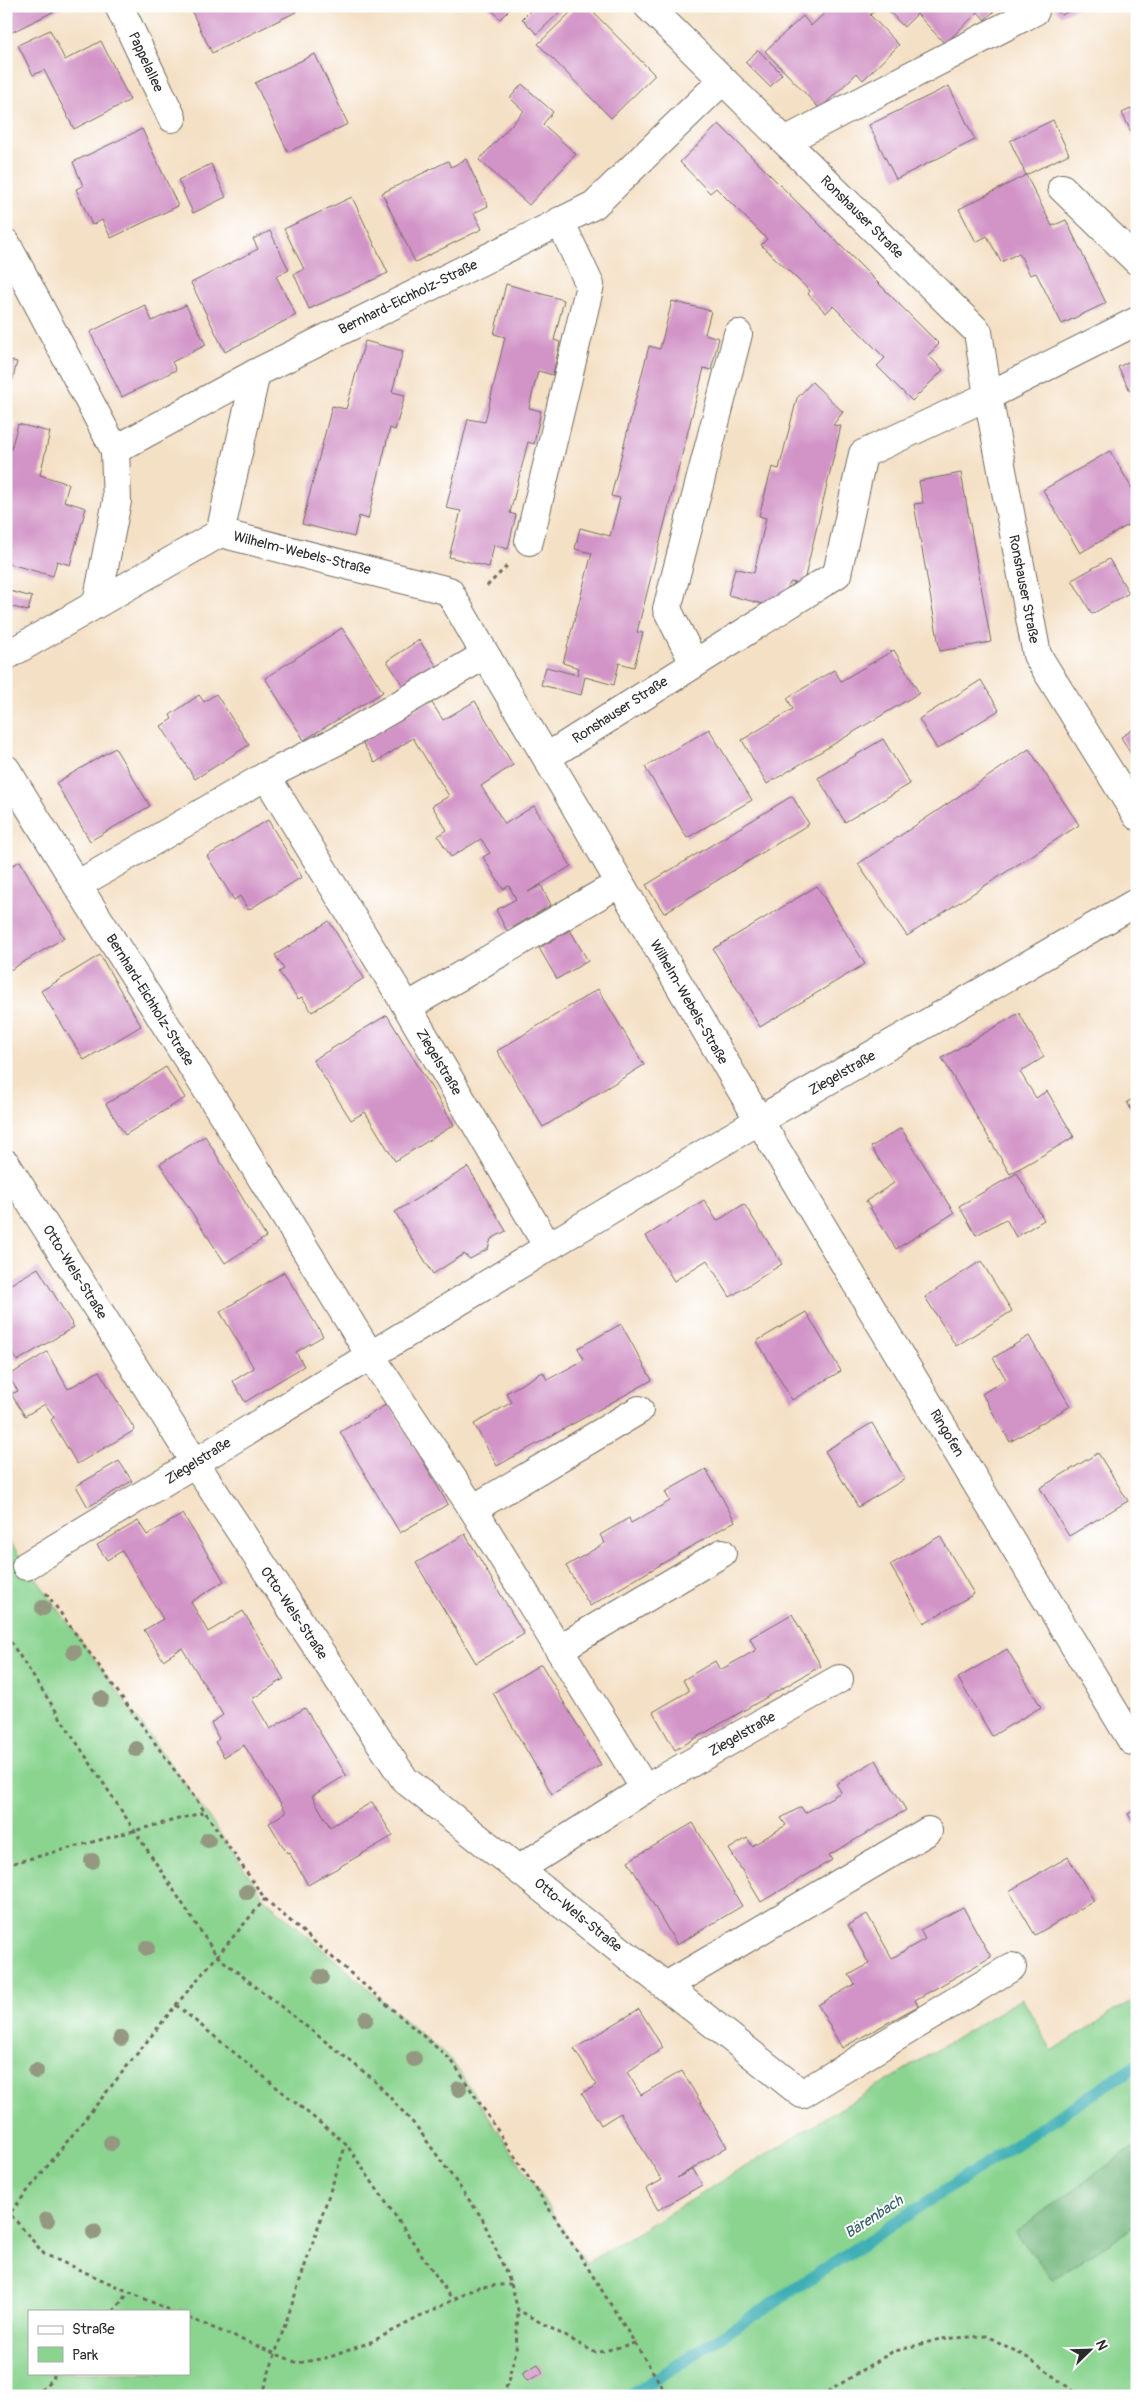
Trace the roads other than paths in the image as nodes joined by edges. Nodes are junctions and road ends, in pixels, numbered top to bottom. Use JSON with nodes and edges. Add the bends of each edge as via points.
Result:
{"nodes":[{"id":1,"x":119,"y":6,"type":"edge"},
{"id":2,"x":648,"y":6,"type":"edge"},
{"id":3,"x":1036,"y":11,"type":"dead end"},
{"id":4,"x":723,"y":80,"type":"junction"},
{"id":5,"x":172,"y":118,"type":"dead end"},
{"id":6,"x":785,"y":141,"type":"junction"},
{"id":7,"x":1062,"y":188,"type":"dead end"},
{"id":8,"x":560,"y":221,"type":"junction"},
{"id":9,"x":6,"y":243,"type":"edge"},
{"id":10,"x":1137,"y":260,"type":"edge"},
{"id":11,"x":1137,"y":321,"type":"edge"},
{"id":12,"x":738,"y":334,"type":"dead end"},
{"id":13,"x":256,"y":373,"type":"junction"},
{"id":14,"x":988,"y":396,"type":"junction"},
{"id":15,"x":115,"y":450,"type":"junction"},
{"id":16,"x":220,"y":533,"type":"junction"},
{"id":17,"x":529,"y":541,"type":"road end"},
{"id":18,"x":97,"y":603,"type":"junction"},
{"id":19,"x":484,"y":654,"type":"junction"},
{"id":20,"x":6,"y":656,"type":"edge"},
{"id":21,"x":694,"y":663,"type":"junction"},
{"id":22,"x":547,"y":757,"type":"junction"},
{"id":23,"x":6,"y":769,"type":"edge"},
{"id":24,"x":266,"y":776,"type":"junction"},
{"id":25,"x":1137,"y":816,"type":"edge"},
{"id":26,"x":620,"y":883,"type":"junction"},
{"id":27,"x":77,"y":885,"type":"junction"},
{"id":28,"x":1137,"y":902,"type":"edge"},
{"id":29,"x":407,"y":1007,"type":"junction"},
{"id":30,"x":758,"y":1121,"type":"junction"},
{"id":31,"x":6,"y":1164,"type":"edge"},
{"id":32,"x":548,"y":1247,"type":"junction"},
{"id":33,"x":370,"y":1355,"type":"junction"},
{"id":34,"x":639,"y":1410,"type":"dead end"},
{"id":35,"x":195,"y":1463,"type":"junction"},
{"id":36,"x":472,"y":1509,"type":"junction"},
{"id":37,"x":722,"y":1553,"type":"dead end"},
{"id":38,"x":26,"y":1566,"type":"road end"},
{"id":39,"x":559,"y":1649,"type":"junction"},
{"id":40,"x":839,"y":1679,"type":"dead end"},
{"id":41,"x":1137,"y":1738,"type":"edge"},
{"id":42,"x":645,"y":1789,"type":"junction"},
{"id":43,"x":928,"y":1831,"type":"dead end"},
{"id":44,"x":519,"y":1868,"type":"junction"},
{"id":45,"x":1012,"y":1966,"type":"dead end"},
{"id":46,"x":666,"y":1986,"type":"junction"}],
"edges":[{"from":1,"to":5,"type":"street","name":"Pappelallee"},
{"from":2,"to":4,"type":"street","name":"Ronshauser Straße"},
{"from":3,"to":6,"type":"street"},
{"from":4,"to":6,"type":"street","name":"Ronshauser Straße"},
{"from":4,"to":8,"type":"street","name":"Bernhard-Eichholz-Straße","via":[[594,205]]},
{"from":6,"to":14,"type":"street","name":"Ronshauser Straße","via":[[978,332]]},
{"from":7,"to":10,"type":"street"},
{"from":8,"to":13,"type":"street","name":"Bernhard-Eichholz-Straße"},
{"from":8,"to":17,"type":"street","via":[[590,285]]},
{"from":9,"to":15,"type":"street"},
{"from":11,"to":14,"type":"street","name":"Ronshauser Straße"},
{"from":12,"to":21,"type":"street","via":[[667,609]]},
{"from":13,"to":15,"type":"street","name":"Bernhard-Eichholz-Straße"},
{"from":13,"to":16,"type":"street"},
{"from":14,"to":21,"type":"street","name":"Ronshauser Straße","via":[[862,454],[837,574]]},
{"from":14,"to":25,"type":"street","name":"Ronshauser Straße","via":[[1037,655]]},
{"from":15,"to":18,"type":"street","via":[[117,501]]},
{"from":16,"to":18,"type":"street","name":"Wilhelm-Webels-Straße"},
{"from":16,"to":19,"type":"street","name":"Wilhelm-Webels-Straße","via":[[450,591]]},
{"from":18,"to":20,"type":"street"},
{"from":19,"to":22,"type":"street","name":"Wilhelm-Webels-Straße"},
{"from":19,"to":24,"type":"street","via":[[335,742]]},
{"from":21,"to":22,"type":"street","name":"Ronshauser Straße"},
{"from":22,"to":26,"type":"street","name":"Wilhelm-Webels-Straße"},
{"from":23,"to":27,"type":"street","name":"Bernhard-Eichholz-Straße"},
{"from":24,"to":27,"type":"street"},
{"from":24,"to":29,"type":"street"},
{"from":26,"to":29,"type":"street"},
{"from":26,"to":30,"type":"street","name":"Wilhelm-Webels-Straße"},
{"from":27,"to":33,"type":"street","name":"Bernhard-Eichholz-Straße","via":[[223,1114]]},
{"from":28,"to":30,"type":"street","name":"Ziegelstraße"},
{"from":29,"to":32,"type":"street","name":"Ziegelstraße"},
{"from":30,"to":32,"type":"street","name":"Ziegelstraße"},
{"from":30,"to":41,"type":"street","name":"Ringofen","via":[[1132,1741]]},
{"from":31,"to":35,"type":"street","name":"Otto-Wels-Straße"},
{"from":32,"to":33,"type":"street","name":"Ziegelstraße"},
{"from":33,"to":35,"type":"street","name":"Ziegelstraße"},
{"from":33,"to":36,"type":"street"},
{"from":34,"to":36,"type":"street"},
{"from":35,"to":38,"type":"street","name":"Ziegelstraße"},
{"from":35,"to":44,"type":"street","name":"Otto-Wels-Straße","via":[[405,1780]]},
{"from":36,"to":39,"type":"street"},
{"from":37,"to":39,"type":"street"},
{"from":39,"to":42,"type":"street"},
{"from":40,"to":42,"type":"street","name":"Ziegelstraße"},
{"from":42,"to":44,"type":"street","name":"Ziegelstraße"},
{"from":43,"to":46,"type":"street"},
{"from":44,"to":46,"type":"street","name":"Otto-Wels-Straße"},
{"from":45,"to":46,"type":"street","name":"Otto-Wels-Straße","via":[[802,2094]]}]}
